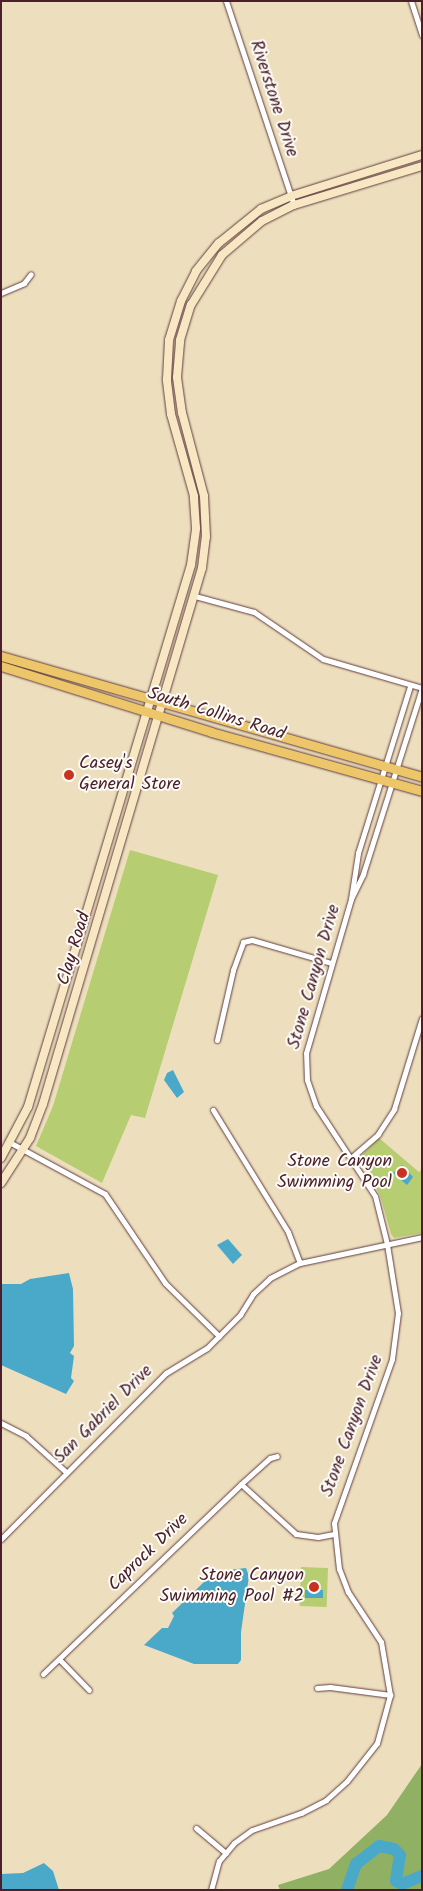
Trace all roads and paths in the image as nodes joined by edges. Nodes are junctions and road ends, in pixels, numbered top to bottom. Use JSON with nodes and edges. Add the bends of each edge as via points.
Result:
{"nodes":[{"id":1,"x":226,"y":1,"type":"edge"},
{"id":2,"x":411,"y":1,"type":"edge"},
{"id":3,"x":422,"y":35,"type":"edge"},
{"id":4,"x":422,"y":155,"type":"edge"},
{"id":5,"x":422,"y":166,"type":"edge"},
{"id":6,"x":291,"y":196,"type":"junction"},
{"id":7,"x":294,"y":205,"type":"junction"},
{"id":8,"x":31,"y":274,"type":"dead end"},
{"id":9,"x":1,"y":293,"type":"edge"},
{"id":10,"x":181,"y":301,"type":"junction"},
{"id":11,"x":191,"y":305,"type":"junction"},
{"id":12,"x":193,"y":448,"type":"junction"},
{"id":13,"x":182,"y":451,"type":"junction"},
{"id":14,"x":183,"y":592,"type":"junction"},
{"id":15,"x":195,"y":596,"type":"junction"},
{"id":16,"x":3,"y":661,"type":"edge"},
{"id":17,"x":410,"y":686,"type":"junction"},
{"id":18,"x":422,"y":688,"type":"edge"},
{"id":19,"x":151,"y":699,"type":"junction"},
{"id":20,"x":164,"y":703,"type":"junction"},
{"id":21,"x":148,"y":711,"type":"junction"},
{"id":22,"x":160,"y":715,"type":"junction"},
{"id":23,"x":385,"y":766,"type":"junction"},
{"id":24,"x":396,"y":769,"type":"junction"},
{"id":25,"x":422,"y":777,"type":"edge"},
{"id":26,"x":380,"y":779,"type":"junction"},
{"id":27,"x":392,"y":782,"type":"junction"},
{"id":28,"x":422,"y":791,"type":"edge"},
{"id":29,"x":363,"y":836,"type":"junction"},
{"id":30,"x":374,"y":839,"type":"junction"},
{"id":31,"x":351,"y":899,"type":"junction"},
{"id":32,"x":331,"y":964,"type":"junction"},
{"id":33,"x":422,"y":1018,"type":"edge"},
{"id":34,"x":217,"y":1040,"type":"dead end"},
{"id":35,"x":213,"y":1110,"type":"dead end"},
{"id":36,"x":11,"y":1143,"type":"junction"},
{"id":37,"x":24,"y":1149,"type":"junction"},
{"id":38,"x":352,"y":1157,"type":"junction"},
{"id":39,"x":1,"y":1158,"type":"edge"},
{"id":40,"x":1,"y":1183,"type":"edge"},
{"id":41,"x":422,"y":1237,"type":"edge"},
{"id":42,"x":387,"y":1244,"type":"junction"},
{"id":43,"x":300,"y":1263,"type":"junction"},
{"id":44,"x":219,"y":1336,"type":"junction"},
{"id":45,"x":1,"y":1423,"type":"edge"},
{"id":46,"x":277,"y":1456,"type":"dead end"},
{"id":47,"x":66,"y":1472,"type":"junction"},
{"id":48,"x":241,"y":1484,"type":"junction"},
{"id":49,"x":334,"y":1534,"type":"junction"},
{"id":50,"x":1,"y":1539,"type":"edge"},
{"id":51,"x":59,"y":1659,"type":"junction"},
{"id":52,"x":43,"y":1674,"type":"dead end"},
{"id":53,"x":317,"y":1688,"type":"dead end"},
{"id":54,"x":89,"y":1690,"type":"dead end"},
{"id":55,"x":390,"y":1695,"type":"junction"},
{"id":56,"x":196,"y":1828,"type":"dead end"},
{"id":57,"x":226,"y":1852,"type":"junction"},
{"id":58,"x":210,"y":1890,"type":"edge"}],
"edges":[{"from":1,"to":6,"type":"street","name":"Riverstone Drive"},
{"from":2,"to":3,"type":"street"},
{"from":4,"to":6,"type":"street","name":"Clay Road"},
{"from":5,"to":7,"type":"street","name":"Clay Road"},
{"from":6,"to":7,"type":"street","name":"Riverstone Drive"},
{"from":6,"to":10,"type":"street","name":"Clay Road","via":[[261,209],[228,234],[196,271]]},
{"from":7,"to":11,"type":"street","name":"Clay Road","via":[[262,221],[229,247],[207,274]]},
{"from":8,"to":9,"type":"street","via":[[24,283]]},
{"from":10,"to":11,"type":"street"},
{"from":10,"to":13,"type":"street","name":"Clay Road","via":[[169,340],[166,379],[171,414]]},
{"from":11,"to":12,"type":"street","name":"Clay Road","via":[[180,340],[177,377],[182,413]]},
{"from":12,"to":13,"type":"street"},
{"from":12,"to":15,"type":"street","name":"Clay Road","via":[[202,480],[206,523],[204,554]]},
{"from":13,"to":14,"type":"street","name":"Clay Road","via":[[196,520],[193,554]]},
{"from":14,"to":15,"type":"street"},
{"from":14,"to":19,"type":"street","name":"Clay Road"},
{"from":15,"to":17,"type":"street","via":[[254,612],[323,660]]},
{"from":15,"to":20,"type":"street","name":"Clay Road"},
{"from":16,"to":19,"type":"main road","name":"South Collins Road"},
{"from":16,"to":21,"type":"main road","name":"South Collins Road"},
{"from":17,"to":18,"type":"street"},
{"from":17,"to":23,"type":"street","name":"Stone Canyon Drive"},
{"from":18,"to":24,"type":"street","name":"Stone Canyon Drive"},
{"from":19,"to":20,"type":"main road","name":"South Collins Road"},
{"from":19,"to":21,"type":"street","name":"Clay Road"},
{"from":20,"to":22,"type":"street","name":"Clay Road"},
{"from":20,"to":23,"type":"main road","name":"South Collins Road"},
{"from":21,"to":22,"type":"main road","name":"South Collins Road"},
{"from":21,"to":36,"type":"street","name":"Clay Road","via":[[28,1107]]},
{"from":22,"to":26,"type":"main road","name":"South Collins Road"},
{"from":22,"to":37,"type":"street","name":"Clay Road","via":[[46,1094]]},
{"from":23,"to":24,"type":"main road","name":"South Collins Road"},
{"from":23,"to":26,"type":"street","name":"Stone Canyon Drive"},
{"from":24,"to":25,"type":"main road","name":"South Collins Road"},
{"from":24,"to":27,"type":"street","name":"Stone Canyon Drive"},
{"from":26,"to":27,"type":"main road","name":"South Collins Road"},
{"from":26,"to":29,"type":"street","name":"Stone Canyon Drive"},
{"from":27,"to":28,"type":"main road","name":"South Collins Road"},
{"from":27,"to":30,"type":"street","name":"Stone Canyon Drive"},
{"from":29,"to":30,"type":"street"},
{"from":29,"to":31,"type":"street","name":"Stone Canyon Drive","via":[[353,873]]},
{"from":30,"to":31,"type":"street","name":"Stone Canyon Drive"},
{"from":31,"to":32,"type":"street","name":"Stone Canyon Drive"},
{"from":32,"to":34,"type":"street","via":[[252,940],[243,942]]},
{"from":32,"to":38,"type":"street","name":"Stone Canyon Drive","via":[[308,1041],[307,1080],[316,1106]]},
{"from":33,"to":38,"type":"street","via":[[394,1109],[378,1134]]},
{"from":35,"to":43,"type":"street","via":[[288,1232]]},
{"from":36,"to":37,"type":"street"},
{"from":36,"to":39,"type":"street","name":"Clay Road"},
{"from":37,"to":40,"type":"street","name":"Clay Road"},
{"from":37,"to":44,"type":"street","via":[[105,1194],[165,1282]]},
{"from":38,"to":42,"type":"street","name":"Stone Canyon Drive","via":[[375,1196]]},
{"from":41,"to":42,"type":"street","name":"San Gabriel Drive"},
{"from":42,"to":43,"type":"street","name":"San Gabriel Drive"},
{"from":42,"to":49,"type":"street","name":"Stone Canyon Drive","via":[[398,1313],[397,1334],[392,1359],[339,1504]]},
{"from":43,"to":44,"type":"street","name":"San Gabriel Drive","via":[[270,1278]]},
{"from":44,"to":47,"type":"street","name":"San Gabriel Drive","via":[[190,1361],[166,1373]]},
{"from":45,"to":47,"type":"street","via":[[26,1436]]},
{"from":46,"to":48,"type":"street","name":"Caprock Drive","via":[[270,1458]]},
{"from":47,"to":50,"type":"street","name":"San Gabriel Drive"},
{"from":48,"to":49,"type":"street","via":[[296,1534],[318,1537]]},
{"from":48,"to":51,"type":"street","name":"Caprock Drive"},
{"from":49,"to":55,"type":"street","name":"Stone Canyon Drive","via":[[339,1569],[348,1592],[381,1642]]},
{"from":51,"to":52,"type":"street","name":"Caprock Drive"},
{"from":51,"to":54,"type":"street"},
{"from":53,"to":55,"type":"street"},
{"from":55,"to":57,"type":"street","name":"Stone Canyon Drive","via":[[377,1743],[347,1781],[326,1800],[301,1813],[252,1830]]},
{"from":56,"to":57,"type":"street"},
{"from":57,"to":58,"type":"street","name":"Stone Canyon Drive","via":[[219,1861]]}]}
